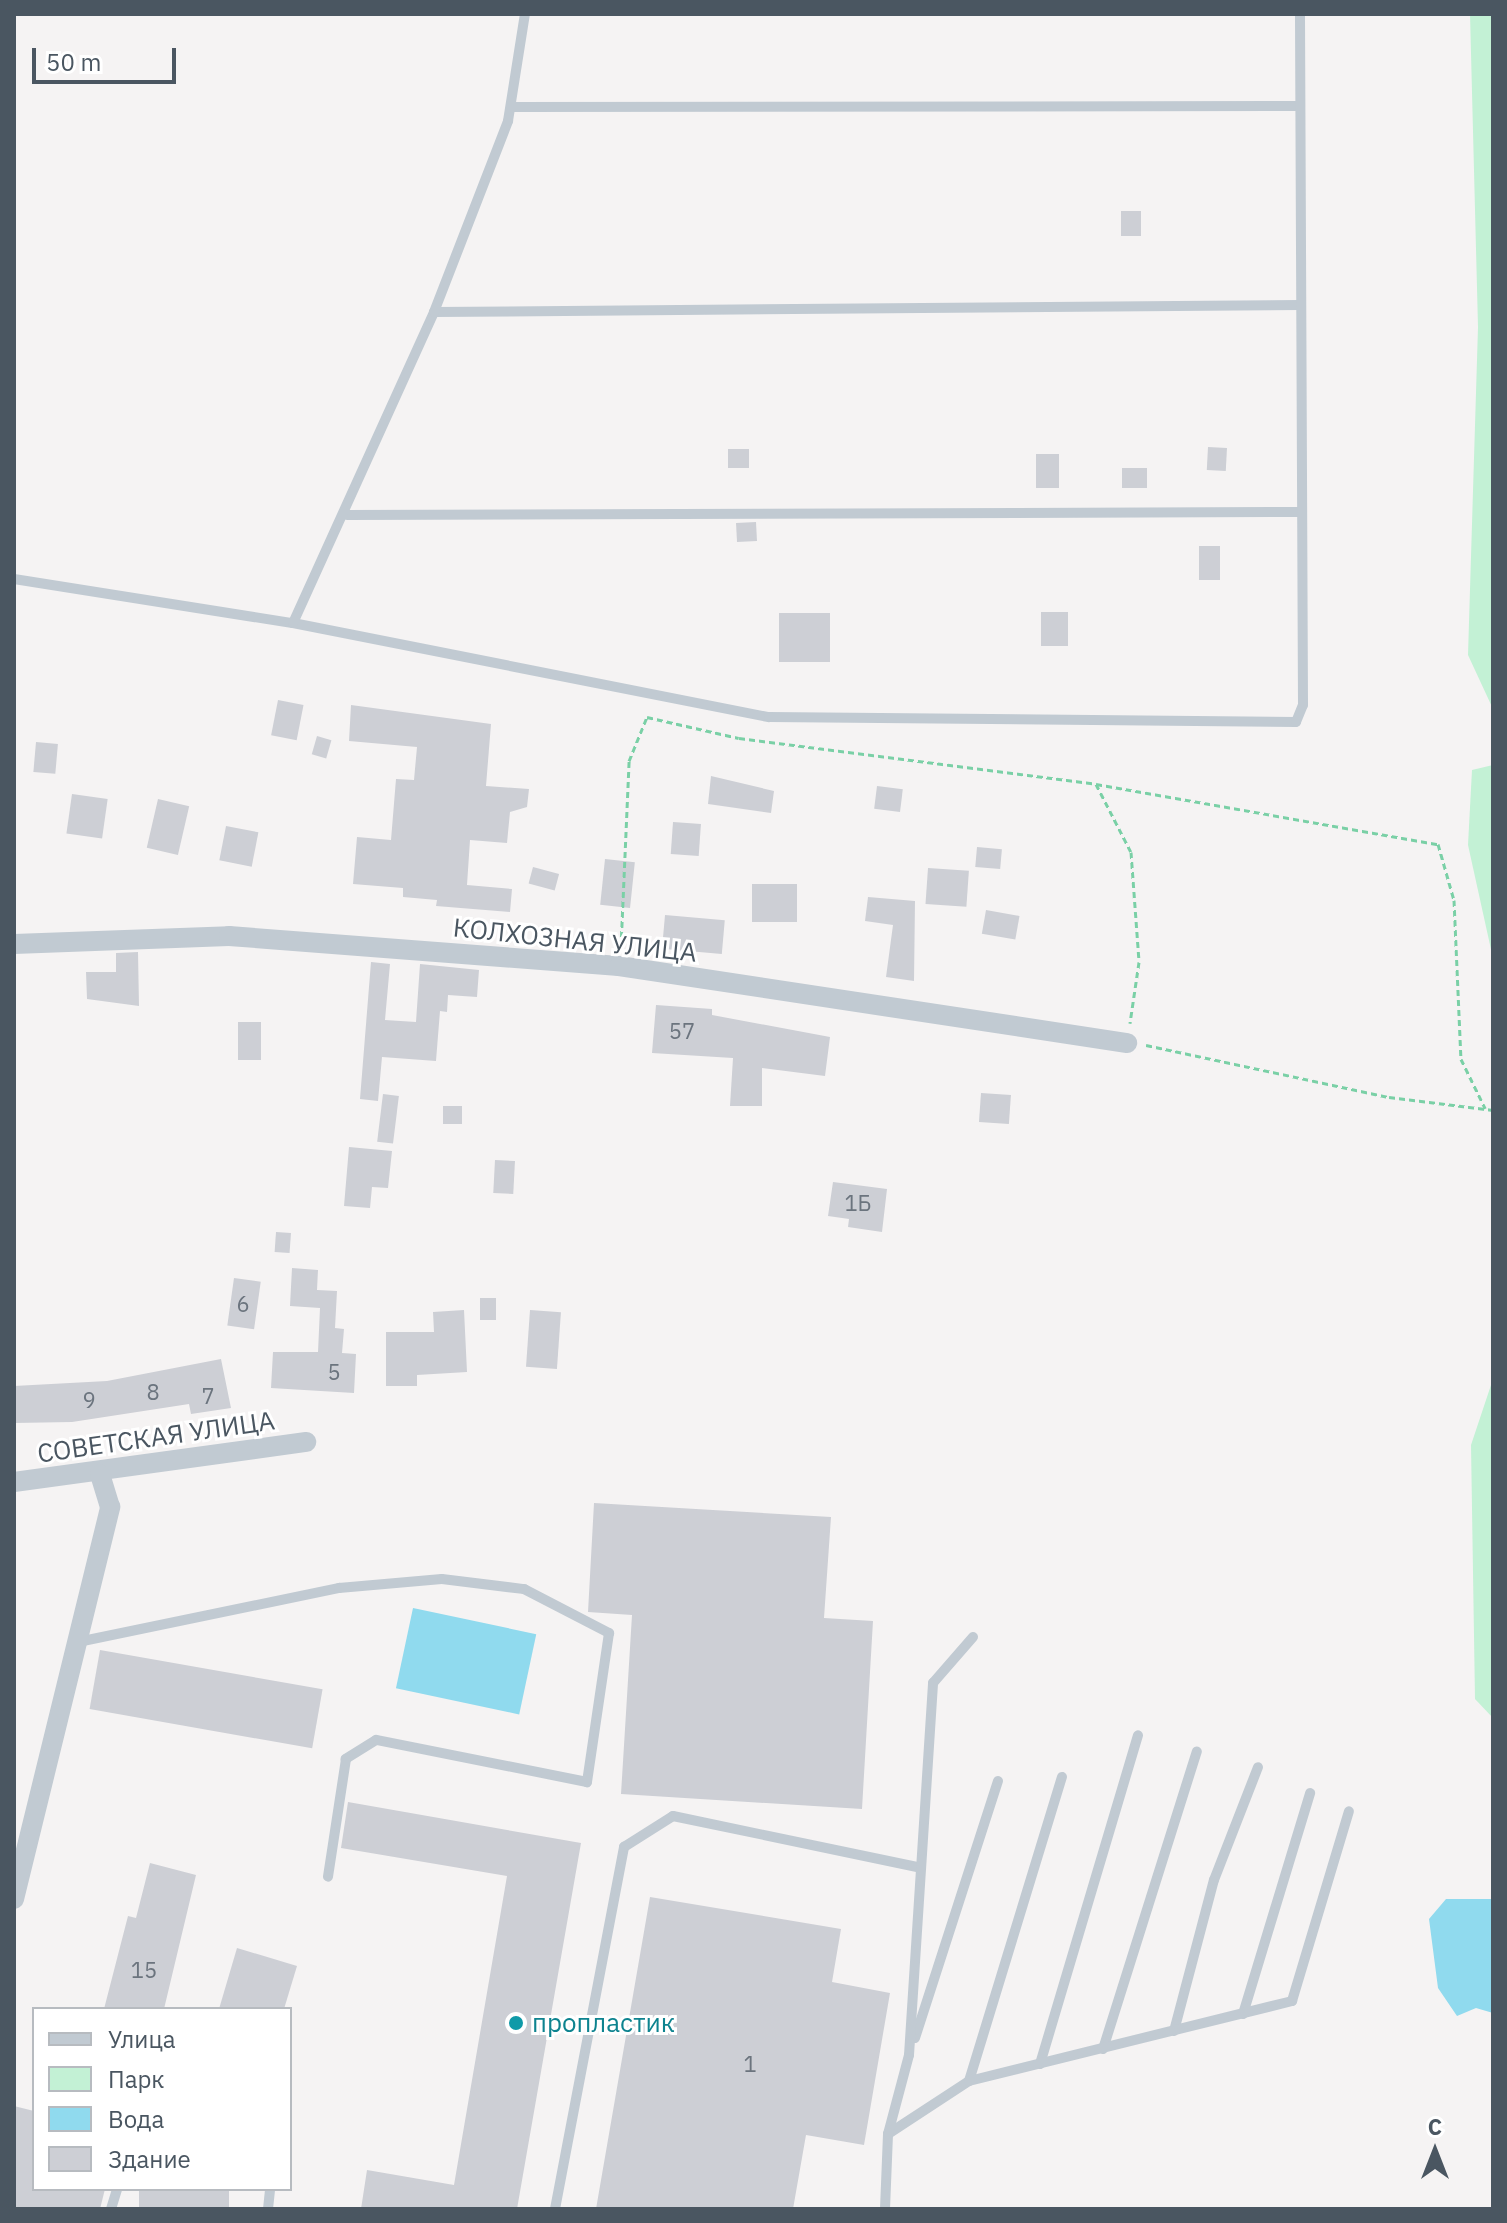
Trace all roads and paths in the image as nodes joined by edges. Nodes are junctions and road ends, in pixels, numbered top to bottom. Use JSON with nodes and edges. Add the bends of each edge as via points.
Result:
{"nodes":[{"id":1,"x":525,"y":14,"type":"edge"},
{"id":2,"x":1300,"y":14,"type":"edge"},
{"id":3,"x":1300,"y":106,"type":"junction"},
{"id":4,"x":511,"y":107,"type":"junction"},
{"id":5,"x":1300,"y":305,"type":"junction"},
{"id":6,"x":434,"y":312,"type":"junction"},
{"id":7,"x":1301,"y":512,"type":"junction"},
{"id":8,"x":347,"y":515,"type":"junction"},
{"id":9,"x":14,"y":579,"type":"edge"},
{"id":10,"x":293,"y":623,"type":"junction"},
{"id":11,"x":1096,"y":784,"type":"junction"},
{"id":12,"x":14,"y":944,"type":"edge"},
{"id":13,"x":619,"y":966,"type":"junction"},
{"id":14,"x":1127,"y":1043,"type":"junction"},
{"id":15,"x":1485,"y":1108,"type":"junction"},
{"id":16,"x":1493,"y":1110,"type":"edge"},
{"id":17,"x":306,"y":1442,"type":"dead end"},
{"id":18,"x":100,"y":1474,"type":"junction"},
{"id":19,"x":14,"y":1482,"type":"edge"},
{"id":20,"x":973,"y":1637,"type":"dead end"},
{"id":21,"x":77,"y":1642,"type":"junction"},
{"id":22,"x":1138,"y":1735,"type":"dead end"},
{"id":23,"x":1197,"y":1751,"type":"dead end"},
{"id":24,"x":1258,"y":1767,"type":"dead end"},
{"id":25,"x":1062,"y":1777,"type":"dead end"},
{"id":26,"x":998,"y":1781,"type":"dead end"},
{"id":27,"x":1310,"y":1793,"type":"dead end"},
{"id":28,"x":1349,"y":1811,"type":"dead end"},
{"id":29,"x":921,"y":1868,"type":"junction"},
{"id":30,"x":328,"y":1877,"type":"dead end"},
{"id":31,"x":14,"y":1899,"type":"edge"},
{"id":32,"x":1243,"y":2014,"type":"junction"},
{"id":33,"x":1174,"y":2031,"type":"junction"},
{"id":34,"x":1103,"y":2049,"type":"junction"},
{"id":35,"x":909,"y":2055,"type":"junction"},
{"id":36,"x":1040,"y":2064,"type":"junction"},
{"id":37,"x":969,"y":2081,"type":"junction"},
{"id":38,"x":888,"y":2134,"type":"junction"},
{"id":39,"x":555,"y":2209,"type":"edge"},
{"id":40,"x":885,"y":2209,"type":"edge"}],
"edges":[{"from":1,"to":4,"type":"lane"},
{"from":2,"to":3,"type":"lane"},
{"from":3,"to":4,"type":"lane"},
{"from":3,"to":5,"type":"lane"},
{"from":4,"to":6,"type":"lane"},
{"from":5,"to":6,"type":"lane"},
{"from":5,"to":7,"type":"lane"},
{"from":6,"to":8,"type":"lane"},
{"from":7,"to":8,"type":"lane"},
{"from":7,"to":10,"type":"lane","via":[[1303,705],[1296,722],[1283,725],[769,717]]},
{"from":8,"to":10,"type":"lane"},
{"from":9,"to":10,"type":"lane"},
{"from":11,"to":13,"type":"path","via":[[739,738],[647,717],[629,761]]},
{"from":11,"to":14,"type":"path","via":[[1131,852],[1139,962]]},
{"from":11,"to":15,"type":"path","via":[[1438,844],[1454,900],[1461,1059]]},
{"from":12,"to":13,"type":"street","name":"КОЛХОЗНАЯ УЛИЦА","via":[[229,936]]},
{"from":13,"to":14,"type":"street","name":"КОЛХОЗНАЯ УЛИЦА"},
{"from":14,"to":15,"type":"path","via":[[1389,1097]]},
{"from":15,"to":16,"type":"path"},
{"from":17,"to":18,"type":"street","name":"СОВЕТСКАЯ УЛИЦА"},
{"from":18,"to":19,"type":"street","name":"СОВЕТСКАЯ УЛИЦА"},
{"from":18,"to":21,"type":"street","via":[[110,1507]]},
{"from":20,"to":29,"type":"lane","via":[[933,1683]]},
{"from":21,"to":30,"type":"lane","via":[[339,1588],[442,1579],[524,1589],[609,1633],[587,1782],[376,1740],[346,1759]]},
{"from":21,"to":31,"type":"street"},
{"from":22,"to":36,"type":"lane"},
{"from":23,"to":34,"type":"lane"},
{"from":24,"to":33,"type":"lane","via":[[1214,1880]]},
{"from":25,"to":37,"type":"lane"},
{"from":26,"to":35,"type":"lane"},
{"from":27,"to":32,"type":"lane"},
{"from":28,"to":32,"type":"lane","via":[[1292,2001]]},
{"from":29,"to":35,"type":"lane"},
{"from":29,"to":39,"type":"lane","via":[[673,1816],[624,1847]]},
{"from":32,"to":33,"type":"lane"},
{"from":33,"to":34,"type":"lane"},
{"from":34,"to":36,"type":"lane"},
{"from":35,"to":38,"type":"lane"},
{"from":36,"to":37,"type":"lane"},
{"from":37,"to":38,"type":"lane"},
{"from":38,"to":40,"type":"lane"}]}
